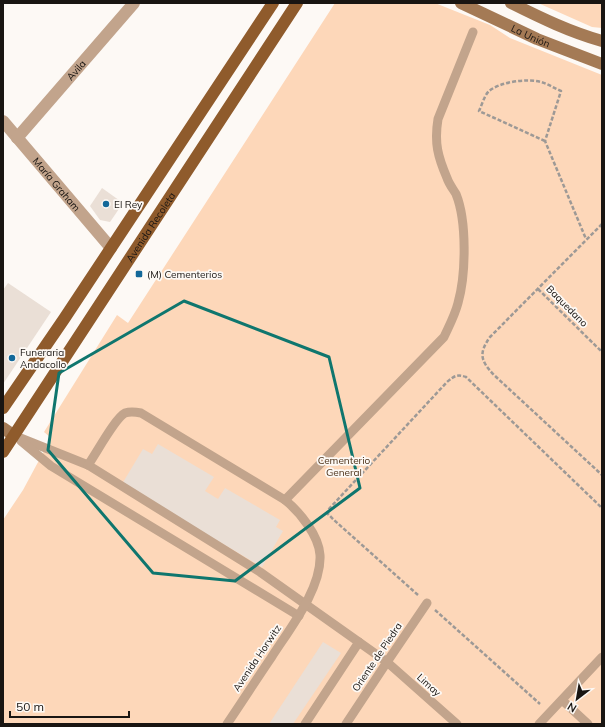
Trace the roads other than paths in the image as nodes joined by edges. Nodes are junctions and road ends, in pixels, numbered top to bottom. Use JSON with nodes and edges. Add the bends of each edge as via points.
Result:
{"nodes":[{"id":1,"x":134,"y":3,"type":"edge"},
{"id":2,"x":273,"y":3,"type":"edge"},
{"id":3,"x":297,"y":3,"type":"edge"},
{"id":4,"x":461,"y":3,"type":"edge"},
{"id":5,"x":511,"y":3,"type":"edge"},
{"id":6,"x":473,"y":32,"type":"dead end"},
{"id":7,"x":602,"y":41,"type":"edge"},
{"id":8,"x":602,"y":64,"type":"edge"},
{"id":9,"x":3,"y":121,"type":"edge"},
{"id":10,"x":17,"y":138,"type":"junction"},
{"id":11,"x":111,"y":248,"type":"junction"},
{"id":12,"x":3,"y":408,"type":"edge"},
{"id":13,"x":3,"y":428,"type":"edge"},
{"id":14,"x":14,"y":436,"type":"junction"},
{"id":15,"x":3,"y":452,"type":"edge"},
{"id":16,"x":88,"y":465,"type":"junction"},
{"id":17,"x":286,"y":500,"type":"junction"},
{"id":18,"x":428,"y":603,"type":"road end"},
{"id":19,"x":305,"y":604,"type":"junction"},
{"id":20,"x":298,"y":616,"type":"junction"},
{"id":21,"x":359,"y":642,"type":"junction"},
{"id":22,"x":602,"y":657,"type":"edge"},
{"id":23,"x":387,"y":662,"type":"junction"},
{"id":24,"x":562,"y":700,"type":"junction"},
{"id":25,"x":227,"y":724,"type":"edge"},
{"id":26,"x":305,"y":724,"type":"edge"},
{"id":27,"x":346,"y":724,"type":"edge"},
{"id":28,"x":457,"y":724,"type":"edge"},
{"id":29,"x":539,"y":724,"type":"edge"},
{"id":30,"x":588,"y":724,"type":"edge"}],
"edges":[{"from":1,"to":10,"type":"street","name":"Avila"},
{"from":2,"to":11,"type":"main road","name":"Avenida Recoleta"},
{"from":3,"to":14,"type":"main road","name":"Avenida Recoleta"},
{"from":4,"to":8,"type":"main road","name":"La Unión","via":[[537,39]]},
{"from":5,"to":7,"type":"main road","name":"La Unión","via":[[559,27]]},
{"from":6,"to":17,"type":"lane","via":[[438,119],[436,133],[438,157],[456,195],[464,244],[462,286],[451,323],[444,337]]},
{"from":9,"to":10,"type":"street","name":"María Graham"},
{"from":10,"to":11,"type":"street","name":"María Graham"},
{"from":11,"to":12,"type":"main road","name":"Avenida Recoleta"},
{"from":13,"to":14,"type":"main road"},
{"from":14,"to":15,"type":"main road","name":"Avenida Recoleta"},
{"from":14,"to":16,"type":"lane"},
{"from":14,"to":20,"type":"lane","via":[[51,466]]},
{"from":16,"to":17,"type":"lane","name":"Avenida Horwitz","via":[[118,419],[127,412],[134,411]]},
{"from":16,"to":19,"type":"lane","via":[[260,572]]},
{"from":17,"to":19,"type":"lane","name":"Avenida Horwitz","via":[[307,524],[320,554],[318,574]]},
{"from":18,"to":23,"type":"lane","name":"Oriente de Piedra"},
{"from":19,"to":20,"type":"lane","name":"Avenida Horwitz"},
{"from":19,"to":21,"type":"lane"},
{"from":20,"to":25,"type":"lane","name":"Avenida Horwitz"},
{"from":21,"to":23,"type":"lane"},
{"from":21,"to":26,"type":"lane"},
{"from":22,"to":24,"type":"lane"},
{"from":23,"to":27,"type":"lane","name":"Oriente de Piedra"},
{"from":23,"to":28,"type":"lane","name":"Limay"},
{"from":24,"to":29,"type":"lane"},
{"from":24,"to":30,"type":"lane"}]}
